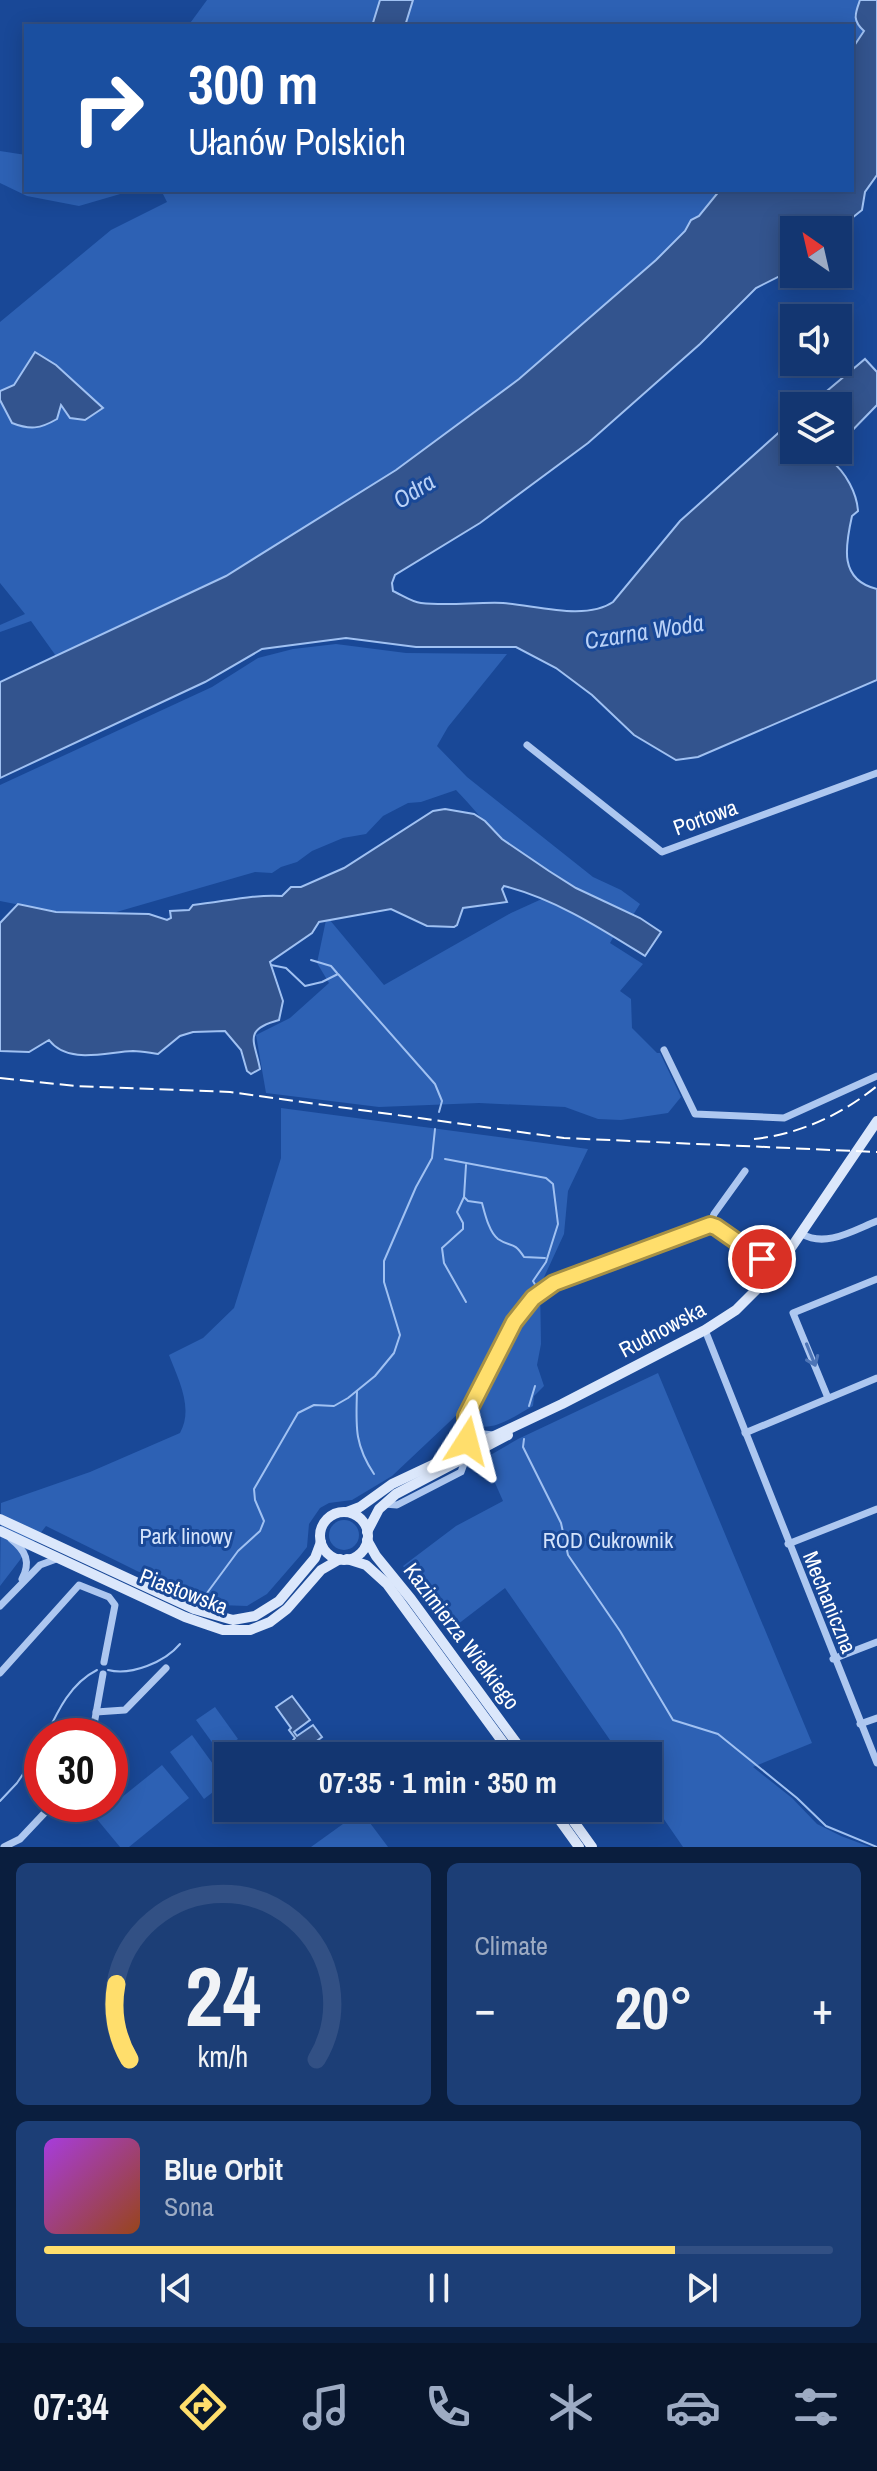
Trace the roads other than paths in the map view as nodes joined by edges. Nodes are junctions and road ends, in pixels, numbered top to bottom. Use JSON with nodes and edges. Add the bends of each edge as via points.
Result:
{"nodes":[{"id":1,"x":527,"y":745,"type":"dead end"},
{"id":2,"x":877,"y":773,"type":"edge"},
{"id":3,"x":664,"y":1050,"type":"dead end"},
{"id":4,"x":877,"y":1076,"type":"edge"},
{"id":5,"x":877,"y":1121,"type":"edge"},
{"id":6,"x":745,"y":1171,"type":"dead end"},
{"id":7,"x":877,"y":1221,"type":"edge"},
{"id":8,"x":710,"y":1225,"type":"junction"},
{"id":9,"x":802,"y":1234,"type":"junction"},
{"id":10,"x":776,"y":1270,"type":"junction"},
{"id":11,"x":877,"y":1279,"type":"edge"},
{"id":12,"x":705,"y":1330,"type":"junction"},
{"id":13,"x":877,"y":1378,"type":"edge"},
{"id":14,"x":828,"y":1398,"type":"junction"},
{"id":15,"x":466,"y":1416,"type":"junction"},
{"id":16,"x":522,"y":1424,"type":"junction"},
{"id":17,"x":745,"y":1433,"type":"junction"},
{"id":18,"x":495,"y":1434,"type":"junction"},
{"id":19,"x":466,"y":1453,"type":"junction"},
{"id":20,"x":451,"y":1456,"type":"junction"},
{"id":21,"x":877,"y":1509,"type":"edge"},
{"id":22,"x":347,"y":1512,"type":"junction"},
{"id":23,"x":0,"y":1519,"type":"edge"},
{"id":24,"x":2,"y":1532,"type":"edge"},
{"id":25,"x":367,"y":1536,"type":"junction"},
{"id":26,"x":321,"y":1542,"type":"junction"},
{"id":27,"x":788,"y":1544,"type":"junction"},
{"id":28,"x":60,"y":1558,"type":"junction"},
{"id":29,"x":344,"y":1559,"type":"junction"},
{"id":30,"x":14,"y":1591,"type":"junction"},
{"id":31,"x":0,"y":1606,"type":"edge"},
{"id":32,"x":877,"y":1642,"type":"edge"},
{"id":33,"x":833,"y":1659,"type":"junction"},
{"id":34,"x":104,"y":1662,"type":"dead end"},
{"id":35,"x":166,"y":1668,"type":"dead end"},
{"id":36,"x":0,"y":1673,"type":"edge"},
{"id":37,"x":103,"y":1674,"type":"dead end"},
{"id":38,"x":96,"y":1712,"type":"junction"},
{"id":39,"x":95,"y":1718,"type":"edge"},
{"id":40,"x":877,"y":1718,"type":"edge"},
{"id":41,"x":860,"y":1724,"type":"junction"},
{"id":42,"x":503,"y":1742,"type":"edge"},
{"id":43,"x":516,"y":1742,"type":"edge"},
{"id":44,"x":877,"y":1763,"type":"edge"},
{"id":45,"x":36,"y":1822,"type":"edge"},
{"id":46,"x":561,"y":1822,"type":"edge"},
{"id":47,"x":574,"y":1822,"type":"edge"},
{"id":48,"x":4,"y":1847,"type":"edge"},
{"id":49,"x":579,"y":1847,"type":"edge"},
{"id":50,"x":592,"y":1847,"type":"edge"}],
"edges":[{"from":1,"to":2,"type":"street","name":"Portowa","via":[[662,852]]},
{"from":3,"to":4,"type":"street","via":[[695,1114],[784,1118]]},
{"from":5,"to":9,"type":"main road","name":"Rudnowska"},
{"from":6,"to":8,"type":"street"},
{"from":7,"to":9,"type":"street","via":[[822,1241]]},
{"from":8,"to":10,"type":"street"},
{"from":8,"to":15,"type":"street","via":[[564,1278],[533,1298],[514,1322]]},
{"from":9,"to":10,"type":"main road","name":"Rudnowska"},
{"from":10,"to":12,"type":"main road","name":"Rudnowska","via":[[736,1310]]},
{"from":11,"to":14,"type":"street","one_way":true,"via":[[793,1313]]},
{"from":12,"to":16,"type":"main road","name":"Rudnowska"},
{"from":12,"to":17,"type":"street","name":"Mechaniczna"},
{"from":13,"to":14,"type":"street"},
{"from":14,"to":17,"type":"street"},
{"from":15,"to":18,"type":"street","via":[[472,1431]]},
{"from":15,"to":19,"type":"street"},
{"from":15,"to":20,"type":"street"},
{"from":16,"to":18,"type":"main road","name":"Rudnowska"},
{"from":16,"to":19,"type":"main road","name":"Rudnowska"},
{"from":17,"to":27,"type":"street","name":"Mechaniczna"},
{"from":18,"to":19,"type":"main road","name":"Rudnowska"},
{"from":19,"to":20,"type":"main road","name":"Rudnowska"},
{"from":19,"to":25,"type":"main road","name":"Rudnowska","via":[[384,1504]]},
{"from":20,"to":22,"type":"main road","name":"Rudnowska"},
{"from":21,"to":27,"type":"street","name":"Mechaniczna"},
{"from":22,"to":25,"type":"main road","via":[[359,1517]]},
{"from":22,"to":26,"type":"main road","via":[[325,1522]]},
{"from":23,"to":26,"type":"main road","name":"Piastowska","via":[[194,1609],[233,1620],[263,1613],[279,1601],[315,1558]]},
{"from":24,"to":28,"type":"main road","name":"Piastowska"},
{"from":24,"to":30,"type":"street","via":[[27,1557]]},
{"from":25,"to":29,"type":"main road","via":[[361,1553]]},
{"from":25,"to":43,"type":"main road","name":"Kazimierza Wielkiego","via":[[376,1556]]},
{"from":26,"to":29,"type":"main road","via":[[328,1553]]},
{"from":27,"to":33,"type":"street","name":"Mechaniczna"},
{"from":28,"to":29,"type":"main road","name":"Piastowska","via":[[208,1627],[236,1631],[270,1622],[321,1570]]},
{"from":28,"to":30,"type":"street","via":[[40,1565]]},
{"from":29,"to":42,"type":"main road","name":"Kazimierza Wielkiego","via":[[366,1565],[387,1584]]},
{"from":30,"to":31,"type":"street"},
{"from":32,"to":33,"type":"street"},
{"from":33,"to":41,"type":"street","name":"Mechaniczna"},
{"from":34,"to":36,"type":"street","via":[[115,1605],[109,1597],[79,1585]]},
{"from":35,"to":38,"type":"street","via":[[125,1710]]},
{"from":37,"to":38,"type":"street"},
{"from":38,"to":39,"type":"street"},
{"from":40,"to":41,"type":"street"},
{"from":41,"to":44,"type":"street","name":"Mechaniczna"},
{"from":45,"to":48,"type":"street"},
{"from":46,"to":49,"type":"main road"},
{"from":47,"to":50,"type":"main road"}]}
